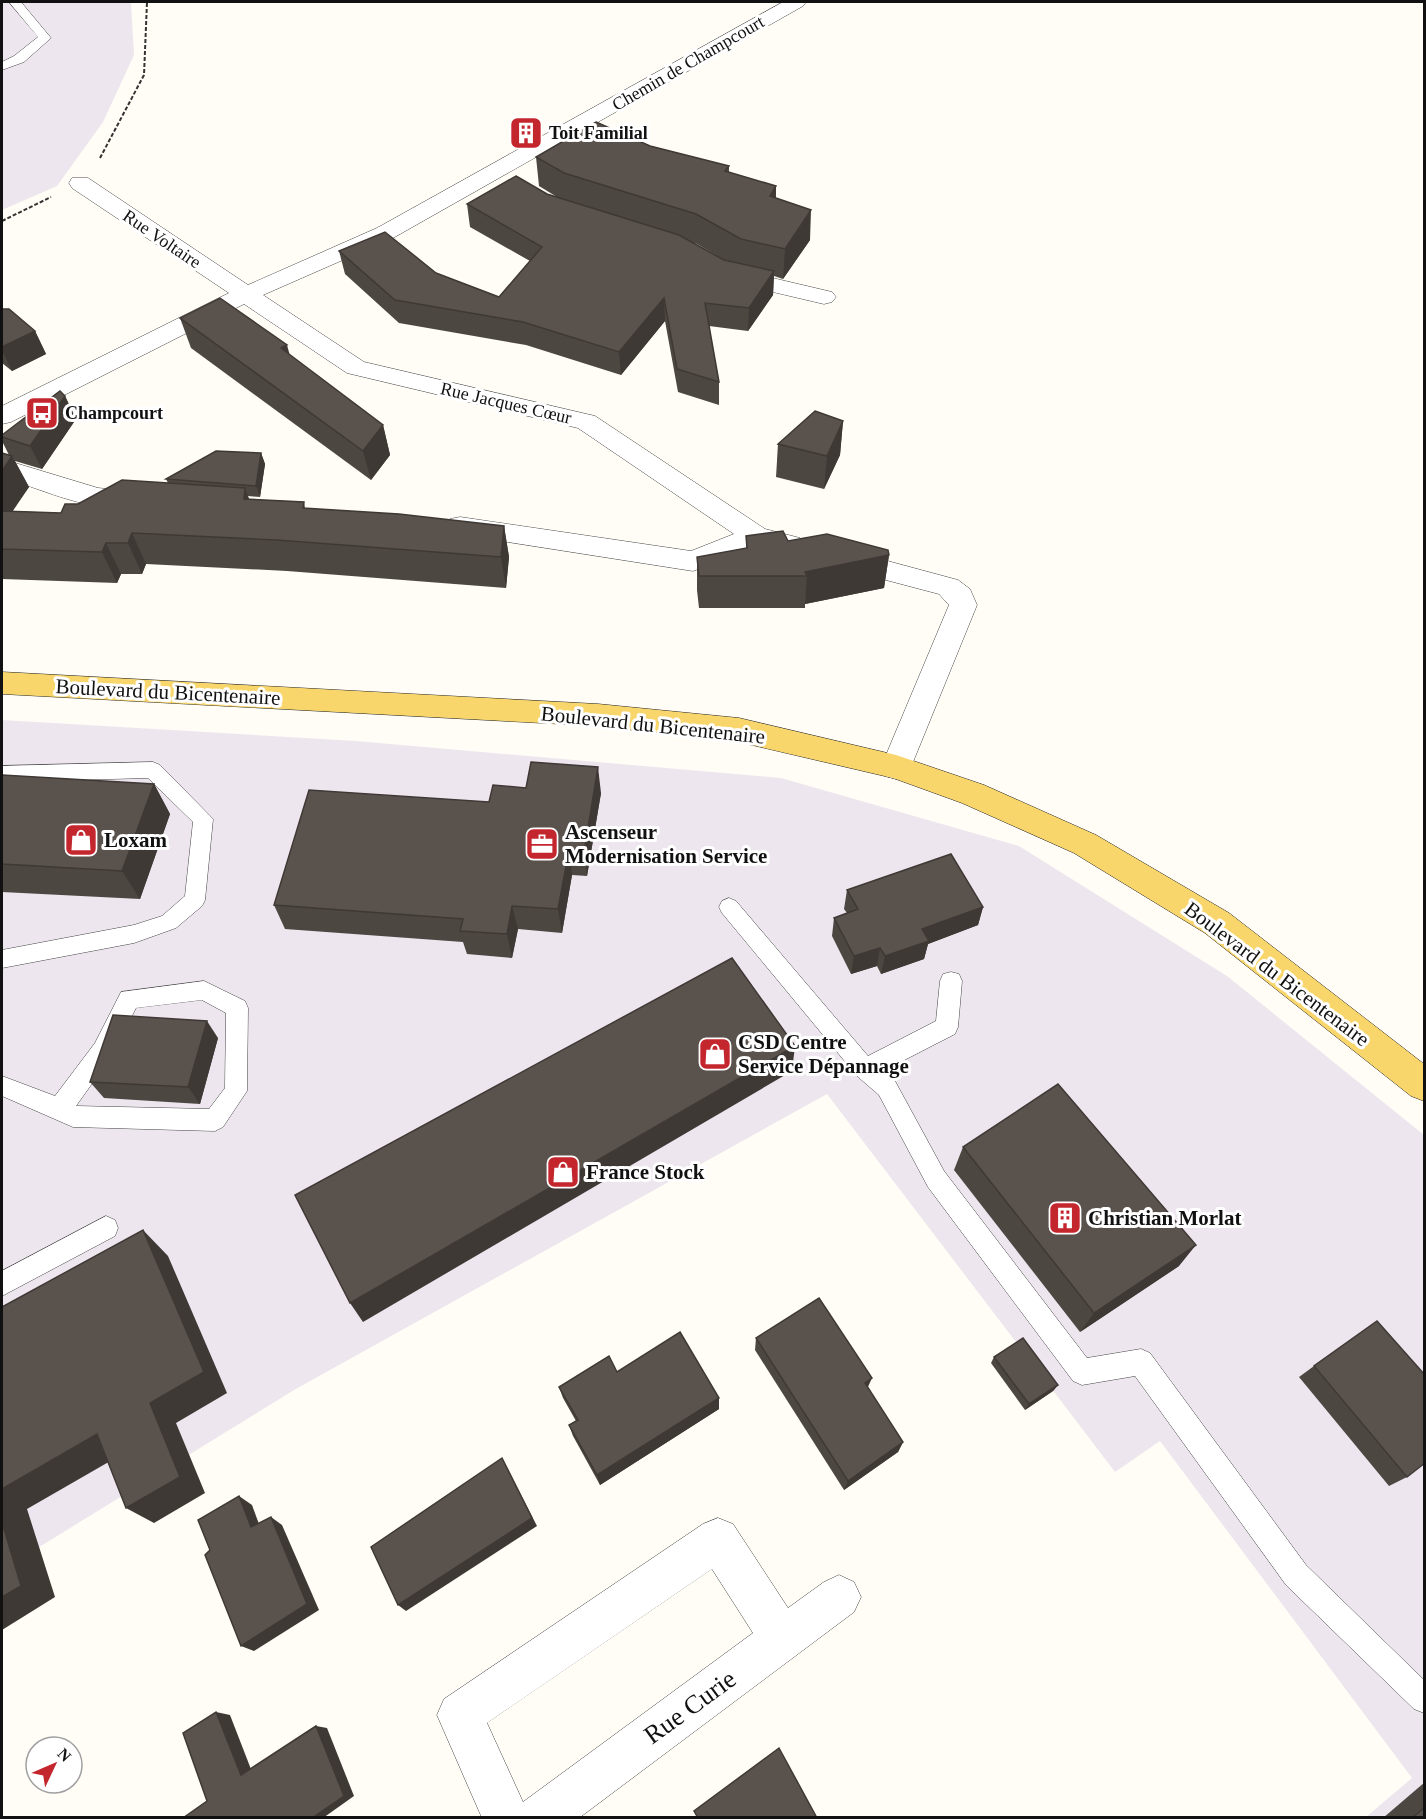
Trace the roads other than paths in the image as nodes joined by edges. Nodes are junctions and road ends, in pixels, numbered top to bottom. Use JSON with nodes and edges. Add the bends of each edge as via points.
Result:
{"nodes":[{"id":1,"x":15,"y":2,"type":"edge"},
{"id":2,"x":796,"y":2,"type":"edge"},
{"id":3,"x":2,"y":66,"type":"edge"},
{"id":4,"x":80,"y":183,"type":"road end"},
{"id":5,"x":714,"y":266,"type":"edge"},
{"id":6,"x":244,"y":295,"type":"junction"},
{"id":7,"x":824,"y":297,"type":"dead end"},
{"id":8,"x":2,"y":416,"type":"edge"},
{"id":9,"x":2,"y":468,"type":"edge"},
{"id":10,"x":167,"y":501,"type":"edge"},
{"id":11,"x":436,"y":522,"type":"edge"},
{"id":12,"x":756,"y":536,"type":"junction"},
{"id":13,"x":2,"y":683,"type":"edge"},
{"id":14,"x":896,"y":768,"type":"junction"},
{"id":15,"x":2,"y":774,"type":"edge"},
{"id":16,"x":729,"y":907,"type":"dead end"},
{"id":17,"x":2,"y":959,"type":"edge"},
{"id":18,"x":951,"y":981,"type":"dead end"},
{"id":19,"x":865,"y":1069,"type":"junction"},
{"id":20,"x":1425,"y":1085,"type":"edge"},
{"id":21,"x":2,"y":1086,"type":"edge"},
{"id":22,"x":59,"y":1110,"type":"junction"},
{"id":23,"x":106,"y":1228,"type":"dead end"},
{"id":24,"x":2,"y":1284,"type":"edge"},
{"id":25,"x":839,"y":1598,"type":"dead end"},
{"id":26,"x":782,"y":1639,"type":"junction"},
{"id":27,"x":1425,"y":1699,"type":"edge"},
{"id":28,"x":506,"y":1818,"type":"edge"},
{"id":29,"x":540,"y":1818,"type":"edge"}],
"edges":[{"from":1,"to":3,"type":"lane","via":[[45,38],[19,59]]},
{"from":2,"to":6,"type":"street","name":"Chemin de Champcourt","via":[[505,178]]},
{"from":4,"to":6,"type":"street","name":"Rue Voltaire"},
{"from":5,"to":7,"type":"street","via":[[732,276]]},
{"from":6,"to":8,"type":"street","name":"Chemin de Champcourt"},
{"from":6,"to":12,"type":"street","name":"Rue Jacques Cœur","via":[[356,368],[586,422]]},
{"from":9,"to":10,"type":"street","via":[[97,497]]},
{"from":11,"to":12,"type":"street","via":[[693,561]]},
{"from":12,"to":14,"type":"street","name":"Rue Jacques Cœur","via":[[948,587],[960,596],[963,605]]},
{"from":13,"to":14,"type":"main road","name":"Boulevard du Bicentenaire","via":[[598,715],[739,730]]},
{"from":14,"to":20,"type":"main road","name":"Boulevard du Bicentenaire","via":[[973,794],[1084,844],[1207,917]]},
{"from":15,"to":17,"type":"lane","via":[[153,770],[203,819],[195,900],[169,922],[134,934]]},
{"from":16,"to":19,"type":"lane"},
{"from":18,"to":19,"type":"lane","via":[[947,1027]]},
{"from":19,"to":27,"type":"lane","via":[[886,1088],[936,1179],[1082,1372],[1141,1362],[1296,1575]]},
{"from":21,"to":22,"type":"lane","via":[[27,1093]]},
{"from":22,"to":22,"type":"lane","via":[[73,1116],[215,1120],[236,1091],[237,1008],[204,990],[129,999],[103,1050]]},
{"from":23,"to":24,"type":"lane"},
{"from":25,"to":26,"type":"street","name":"Rue Curie"},
{"from":26,"to":28,"type":"street","via":[[718,1539],[460,1715]]},
{"from":26,"to":29,"type":"street","name":"Rue Curie"}]}
